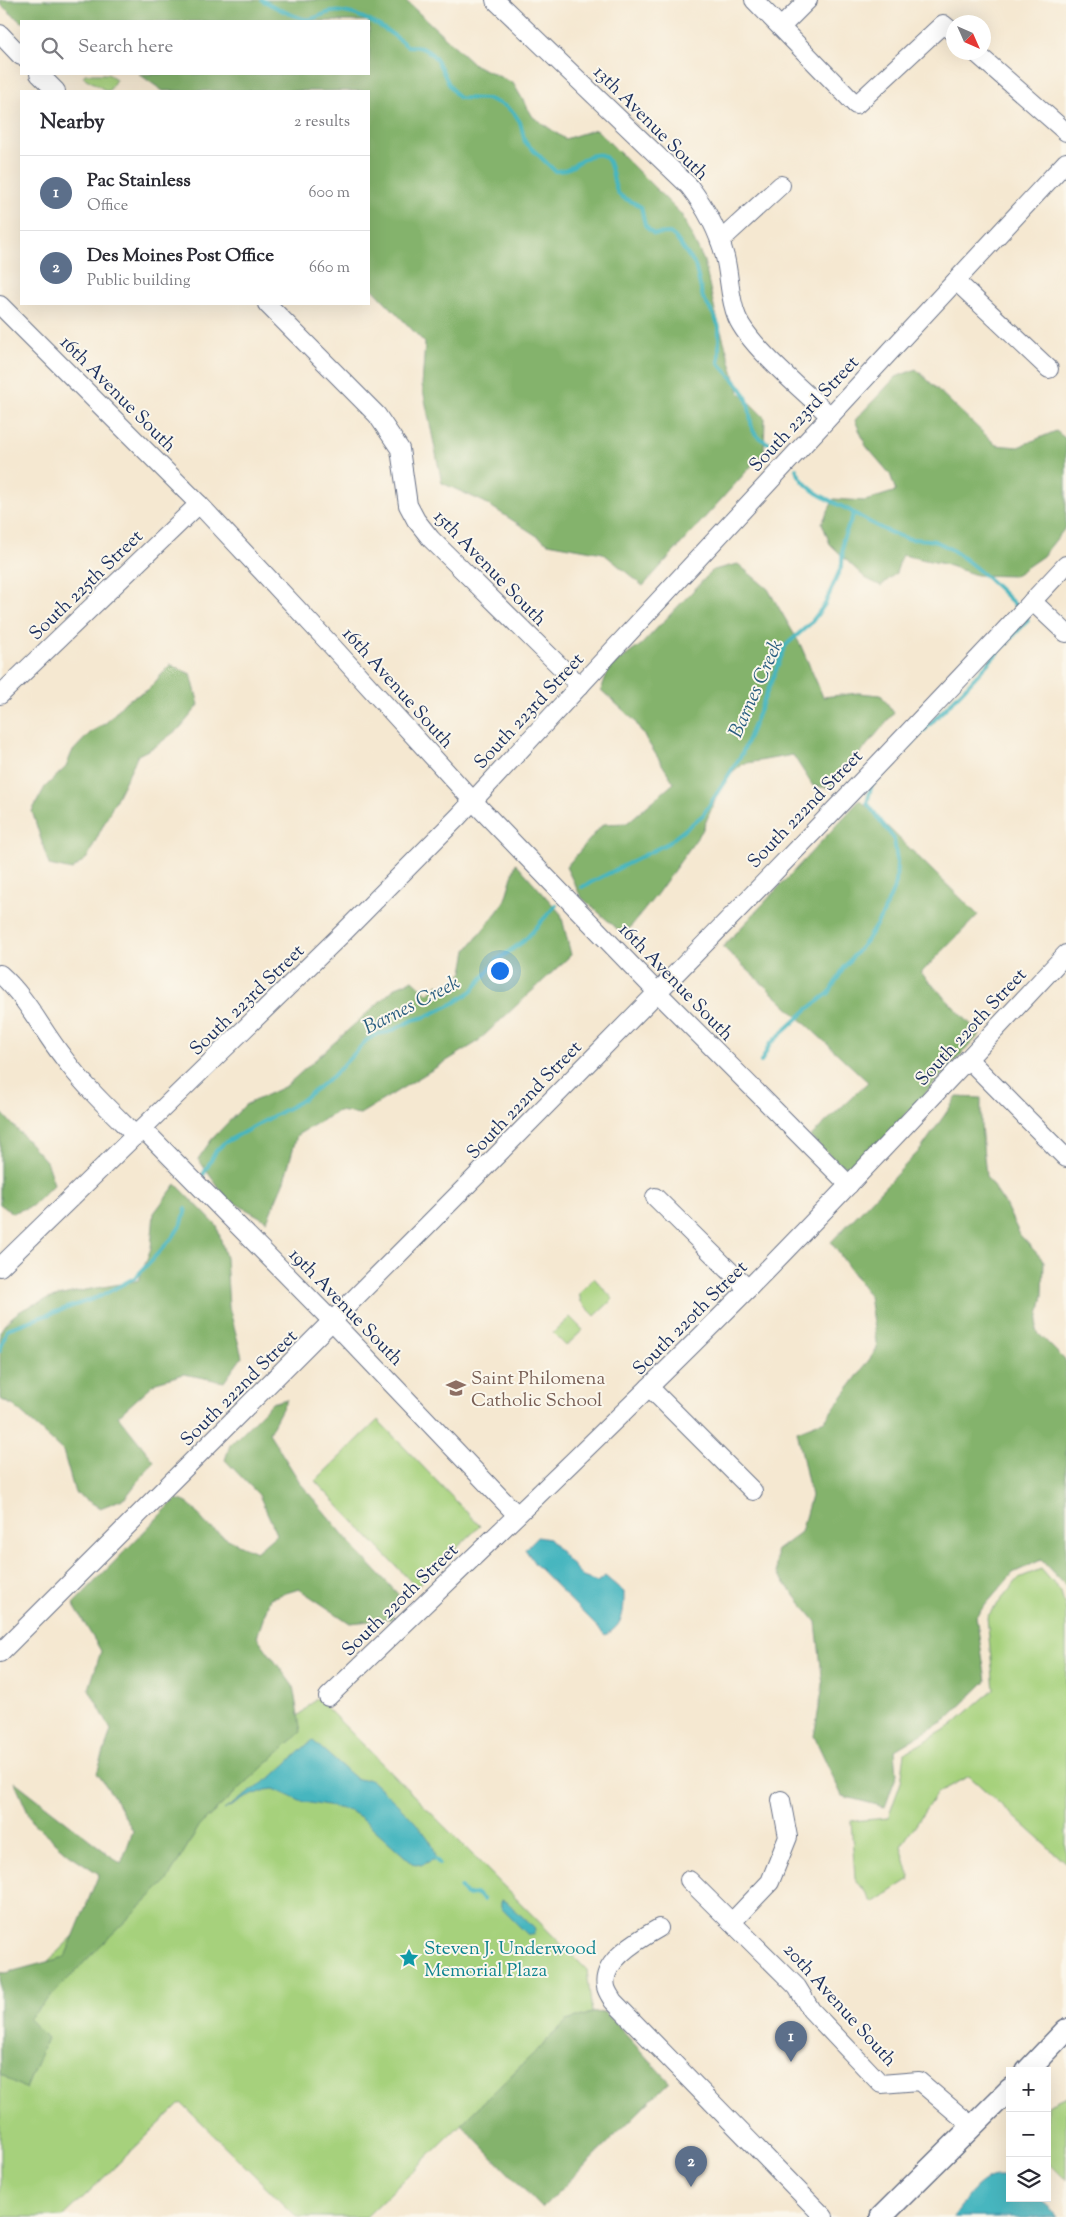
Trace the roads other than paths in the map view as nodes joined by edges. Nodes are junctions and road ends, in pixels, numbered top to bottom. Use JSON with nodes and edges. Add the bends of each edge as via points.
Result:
{"nodes":[{"id":1,"x":495,"y":0,"type":"edge"},
{"id":2,"x":754,"y":0,"type":"edge"},
{"id":3,"x":808,"y":0,"type":"edge"},
{"id":4,"x":781,"y":27,"type":"junction"},
{"id":5,"x":946,"y":31,"type":"edge"},
{"id":6,"x":0,"y":34,"type":"edge"},
{"id":7,"x":20,"y":55,"type":"edge"},
{"id":8,"x":985,"y":60,"type":"edge"},
{"id":9,"x":40,"y":75,"type":"edge"},
{"id":10,"x":55,"y":90,"type":"edge"},
{"id":11,"x":1066,"y":132,"type":"edge"},
{"id":12,"x":1066,"y":162,"type":"edge"},
{"id":13,"x":781,"y":185,"type":"dead end"},
{"id":14,"x":720,"y":241,"type":"junction"},
{"id":15,"x":956,"y":281,"type":"junction"},
{"id":16,"x":0,"y":305,"type":"edge"},
{"id":17,"x":268,"y":305,"type":"edge"},
{"id":18,"x":1050,"y":370,"type":"dead end"},
{"id":19,"x":829,"y":415,"type":"junction"},
{"id":20,"x":199,"y":504,"type":"junction"},
{"id":21,"x":1066,"y":564,"type":"edge"},
{"id":22,"x":1032,"y":601,"type":"junction"},
{"id":23,"x":1066,"y":633,"type":"edge"},
{"id":24,"x":580,"y":686,"type":"junction"},
{"id":25,"x":0,"y":694,"type":"edge"},
{"id":26,"x":473,"y":801,"type":"junction"},
{"id":27,"x":1066,"y":954,"type":"edge"},
{"id":28,"x":0,"y":974,"type":"edge"},
{"id":29,"x":658,"y":993,"type":"junction"},
{"id":30,"x":968,"y":1059,"type":"junction"},
{"id":31,"x":140,"y":1133,"type":"junction"},
{"id":32,"x":1066,"y":1158,"type":"edge"},
{"id":33,"x":849,"y":1185,"type":"junction"},
{"id":34,"x":655,"y":1197,"type":"dead end"},
{"id":35,"x":0,"y":1267,"type":"edge"},
{"id":36,"x":748,"y":1289,"type":"junction"},
{"id":37,"x":333,"y":1322,"type":"junction"},
{"id":38,"x":649,"y":1387,"type":"junction"},
{"id":39,"x":753,"y":1491,"type":"dead end"},
{"id":40,"x":517,"y":1515,"type":"junction"},
{"id":41,"x":0,"y":1653,"type":"edge"},
{"id":42,"x":328,"y":1697,"type":"dead end"},
{"id":43,"x":781,"y":1800,"type":"dead end"},
{"id":44,"x":689,"y":1880,"type":"dead end"},
{"id":45,"x":732,"y":1922,"type":"junction"},
{"id":46,"x":659,"y":1928,"type":"dead end"},
{"id":47,"x":1066,"y":2030,"type":"edge"},
{"id":48,"x":1031,"y":2067,"type":"edge"},
{"id":49,"x":1006,"y":2093,"type":"edge"},
{"id":50,"x":972,"y":2127,"type":"junction"},
{"id":51,"x":824,"y":2217,"type":"edge"},
{"id":52,"x":881,"y":2217,"type":"edge"}],
"edges":[{"from":1,"to":14,"type":"street","name":"13th Avenue South","via":[[689,186],[709,214]]},
{"from":2,"to":4,"type":"street"},
{"from":3,"to":4,"type":"street"},
{"from":4,"to":5,"type":"street","via":[[856,106]]},
{"from":6,"to":7,"type":"street"},
{"from":8,"to":11,"type":"street"},
{"from":9,"to":10,"type":"street"},
{"from":12,"to":15,"type":"street","name":"South 223rd Street"},
{"from":13,"to":14,"type":"street"},
{"from":14,"to":19,"type":"street","name":"13th Avenue South","via":[[733,303],[746,332]]},
{"from":15,"to":18,"type":"street"},
{"from":15,"to":19,"type":"street","name":"South 223rd Street"},
{"from":16,"to":20,"type":"street","name":"16th Avenue South"},
{"from":17,"to":24,"type":"street","name":"15th Avenue South","via":[[388,429],[400,449],[408,505],[431,539]]},
{"from":19,"to":24,"type":"street","name":"South 223rd Street"},
{"from":20,"to":25,"type":"street","name":"South 225th Street"},
{"from":20,"to":26,"type":"street","name":"16th Avenue South"},
{"from":21,"to":22,"type":"street","name":"South 222nd Street"},
{"from":22,"to":23,"type":"street"},
{"from":22,"to":29,"type":"street","name":"South 222nd Street"},
{"from":24,"to":26,"type":"street","name":"South 223rd Street"},
{"from":26,"to":29,"type":"street","name":"16th Avenue South"},
{"from":26,"to":31,"type":"street","name":"South 223rd Street"},
{"from":27,"to":30,"type":"street","name":"South 220th Street"},
{"from":28,"to":31,"type":"street","name":"19th Avenue South","via":[[29,1005],[80,1078]]},
{"from":29,"to":33,"type":"street","name":"16th Avenue South"},
{"from":29,"to":37,"type":"street","name":"South 222nd Street"},
{"from":30,"to":32,"type":"street"},
{"from":30,"to":33,"type":"street","name":"South 220th Street"},
{"from":31,"to":35,"type":"street","name":"South 223rd Street"},
{"from":31,"to":37,"type":"street","name":"19th Avenue South"},
{"from":33,"to":36,"type":"street","name":"South 220th Street"},
{"from":34,"to":36,"type":"street"},
{"from":36,"to":38,"type":"street","name":"South 220th Street"},
{"from":37,"to":40,"type":"street","name":"19th Avenue South"},
{"from":37,"to":41,"type":"street","name":"South 222nd Street"},
{"from":38,"to":39,"type":"street"},
{"from":38,"to":40,"type":"street","name":"South 220th Street"},
{"from":40,"to":42,"type":"street","name":"South 220th Street"},
{"from":43,"to":45,"type":"street","via":[[788,1837],[770,1882]]},
{"from":44,"to":45,"type":"street","name":"20th Avenue South"},
{"from":45,"to":50,"type":"street","name":"20th Avenue South","via":[[797,1987],[811,2010],[881,2084],[919,2080]]},
{"from":46,"to":51,"type":"street","via":[[620,1954],[609,1971],[606,1987],[613,2002]]},
{"from":47,"to":48,"type":"main road"},
{"from":49,"to":50,"type":"main road"},
{"from":50,"to":52,"type":"main road"}]}
